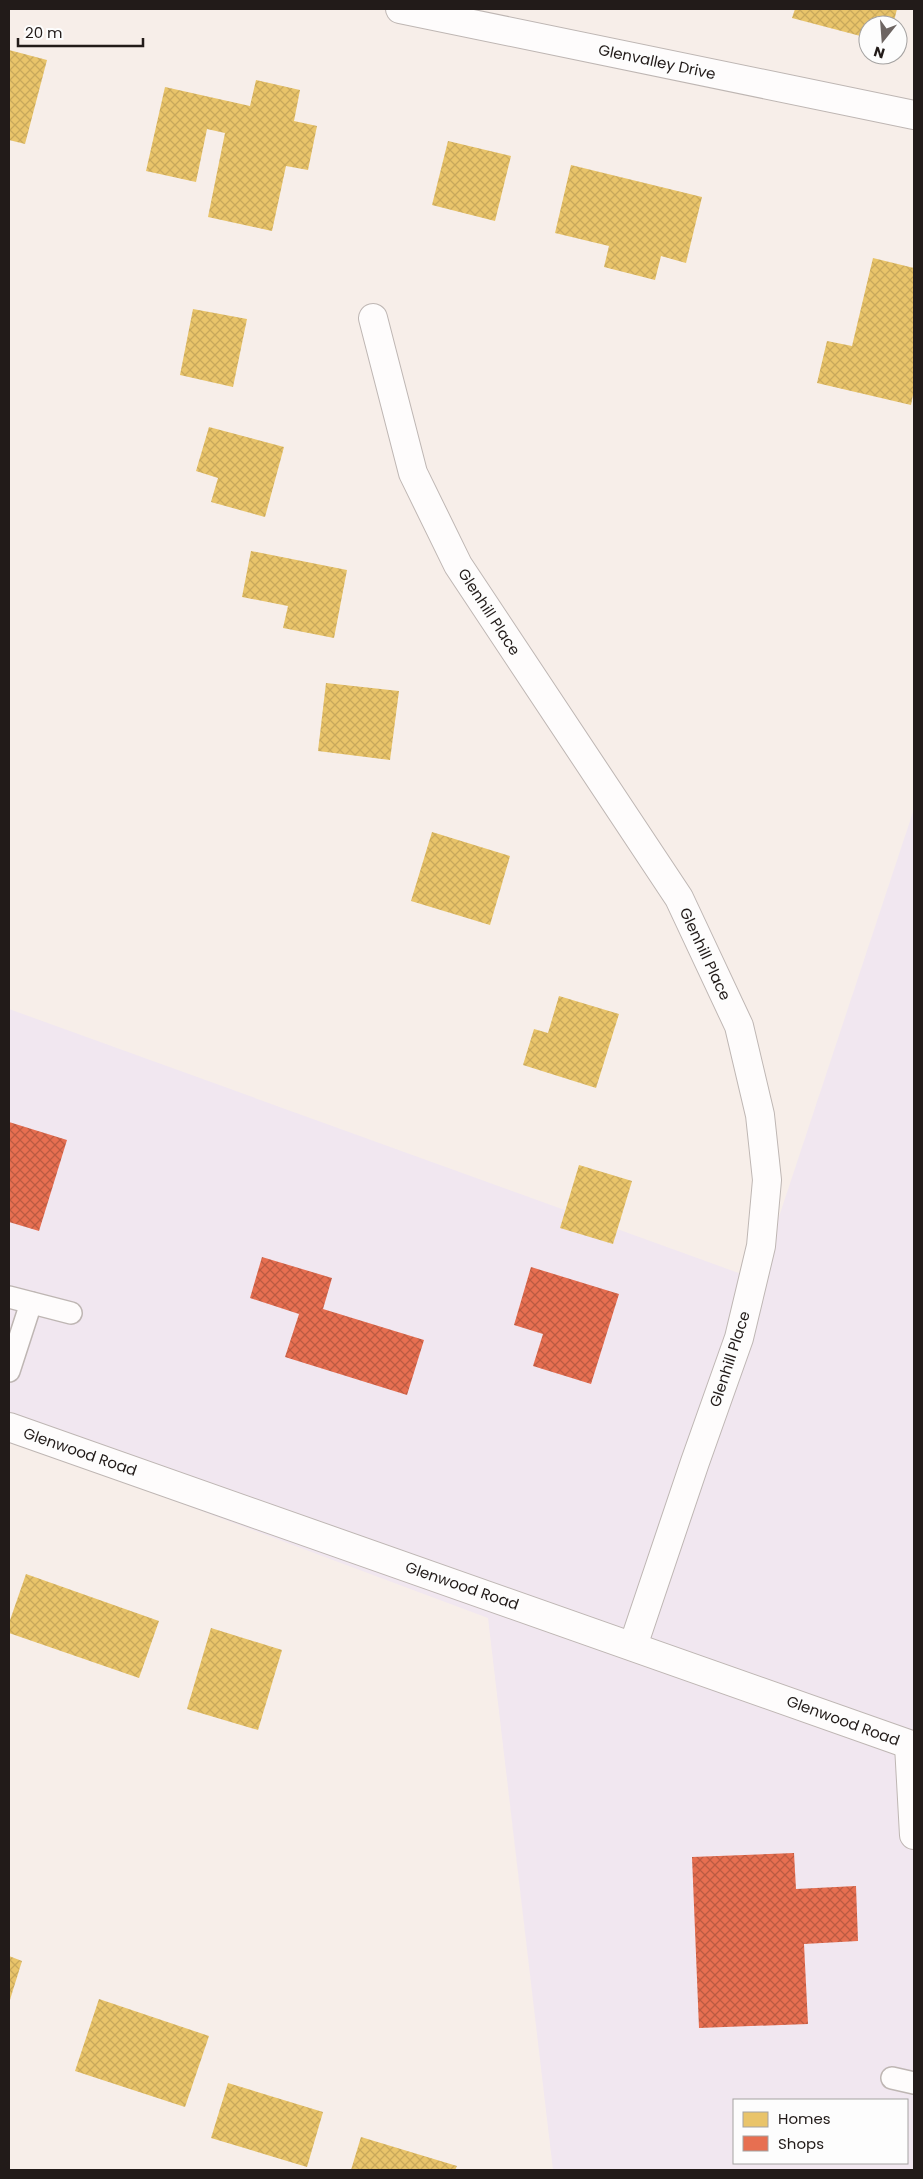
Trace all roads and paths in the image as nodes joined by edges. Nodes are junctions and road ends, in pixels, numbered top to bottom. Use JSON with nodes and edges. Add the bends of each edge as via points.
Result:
{"nodes":[{"id":1,"x":400,"y":9,"type":"edge"},
{"id":2,"x":914,"y":115,"type":"edge"},
{"id":3,"x":374,"y":318,"type":"dead end"},
{"id":4,"x":9,"y":1297,"type":"edge"},
{"id":5,"x":31,"y":1303,"type":"junction"},
{"id":6,"x":70,"y":1313,"type":"dead end"},
{"id":7,"x":9,"y":1371,"type":"edge"},
{"id":8,"x":9,"y":1427,"type":"edge"},
{"id":9,"x":633,"y":1646,"type":"junction"},
{"id":10,"x":912,"y":1745,"type":"edge"},
{"id":11,"x":914,"y":1835,"type":"edge"},
{"id":12,"x":892,"y":2078,"type":"dead end"},
{"id":13,"x":914,"y":2083,"type":"edge"}],
"edges":[{"from":1,"to":2,"type":"street","name":"Glenvalley Drive"},
{"from":3,"to":9,"type":"street","name":"Glenhill Place","via":[[412,474],[458,565],[679,898],[739,1026],[760,1115],[766,1180],[761,1246],[739,1338]]},
{"from":4,"to":5,"type":"lane"},
{"from":5,"to":6,"type":"lane"},
{"from":5,"to":7,"type":"lane"},
{"from":8,"to":9,"type":"street","name":"Glenwood Road"},
{"from":9,"to":10,"type":"street","name":"Glenwood Road"},
{"from":10,"to":11,"type":"street"},
{"from":12,"to":13,"type":"lane"}]}
